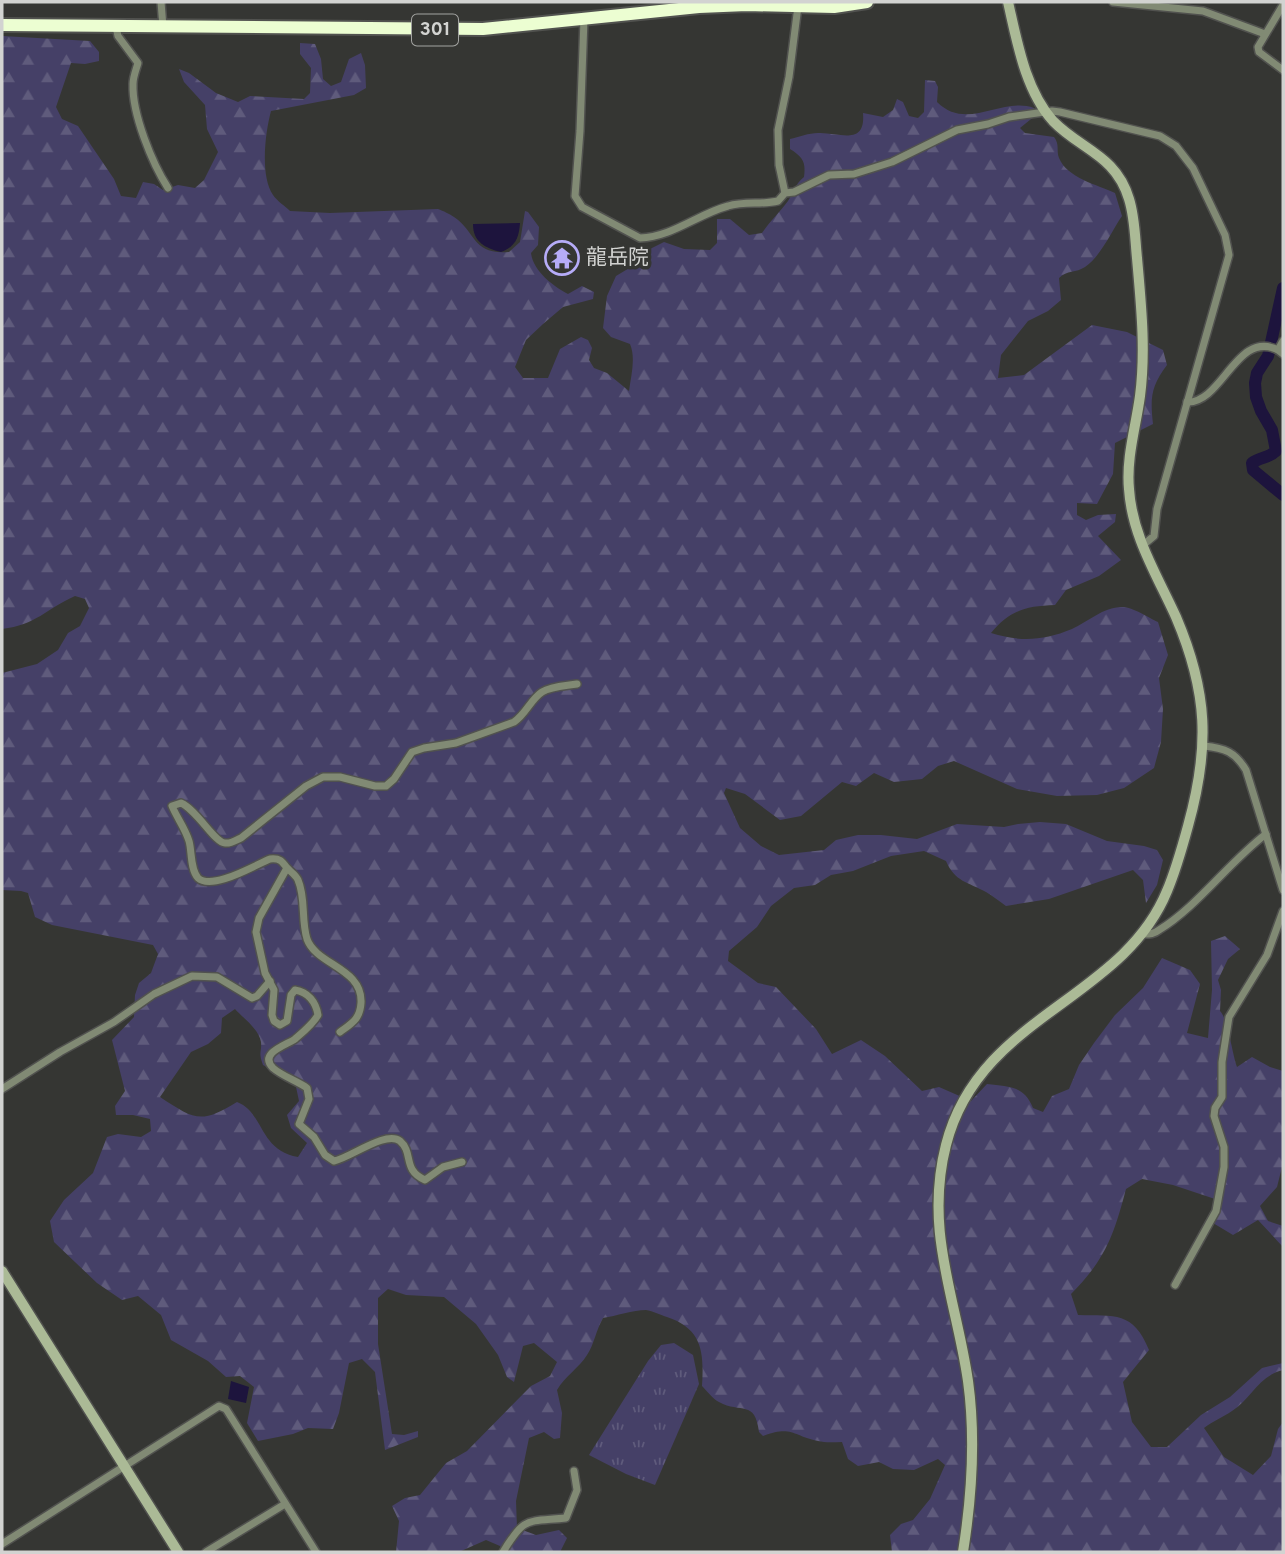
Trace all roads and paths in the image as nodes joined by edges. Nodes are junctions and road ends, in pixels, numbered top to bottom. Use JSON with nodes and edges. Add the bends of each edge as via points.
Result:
{"nodes":[{"id":1,"x":161,"y":2,"type":"edge"},
{"id":2,"x":867,"y":2,"type":"edge"},
{"id":3,"x":1008,"y":2,"type":"edge"},
{"id":4,"x":1113,"y":2,"type":"edge"},
{"id":5,"x":1283,"y":5,"type":"edge"},
{"id":6,"x":797,"y":6,"type":"junction"},
{"id":7,"x":584,"y":19,"type":"junction"},
{"id":8,"x":2,"y":25,"type":"edge"},
{"id":9,"x":116,"y":27,"type":"junction"},
{"id":10,"x":163,"y":27,"type":"junction"},
{"id":11,"x":1265,"y":34,"type":"junction"},
{"id":12,"x":1283,"y":70,"type":"edge"},
{"id":13,"x":1047,"y":113,"type":"junction"},
{"id":14,"x":168,"y":188,"type":"dead end"},
{"id":15,"x":785,"y":193,"type":"junction"},
{"id":16,"x":1283,"y":341,"type":"edge"},
{"id":17,"x":1275,"y":349,"type":"edge"},
{"id":18,"x":1187,"y":402,"type":"junction"},
{"id":19,"x":1142,"y":546,"type":"junction"},
{"id":20,"x":577,"y":684,"type":"dead end"},
{"id":21,"x":1204,"y":746,"type":"junction"},
{"id":22,"x":1266,"y":834,"type":"junction"},
{"id":23,"x":287,"y":868,"type":"junction"},
{"id":24,"x":1283,"y":890,"type":"edge"},
{"id":25,"x":1283,"y":911,"type":"edge"},
{"id":26,"x":1144,"y":934,"type":"junction"},
{"id":27,"x":270,"y":981,"type":"junction"},
{"id":28,"x":340,"y":1032,"type":"dead end"},
{"id":29,"x":2,"y":1089,"type":"edge"},
{"id":30,"x":463,"y":1162,"type":"dead end"},
{"id":31,"x":2,"y":1271,"type":"edge"},
{"id":32,"x":1175,"y":1286,"type":"dead end"},
{"id":33,"x":125,"y":1467,"type":"junction"},
{"id":34,"x":574,"y":1471,"type":"dead end"},
{"id":35,"x":285,"y":1504,"type":"junction"},
{"id":36,"x":2,"y":1544,"type":"edge"},
{"id":37,"x":178,"y":1552,"type":"edge"},
{"id":38,"x":206,"y":1552,"type":"edge"},
{"id":39,"x":316,"y":1552,"type":"edge"},
{"id":40,"x":503,"y":1552,"type":"edge"},
{"id":41,"x":963,"y":1552,"type":"edge"}],
"edges":[{"from":1,"to":10,"type":"street"},
{"from":2,"to":6,"type":"highway","number":"301"},
{"from":3,"to":13,"type":"street","via":[[1035,96]]},
{"from":4,"to":11,"type":"street","via":[[1203,11]]},
{"from":5,"to":11,"type":"street"},
{"from":6,"to":7,"type":"highway","number":"301","via":[[699,7]]},
{"from":6,"to":15,"type":"street","via":[[778,130]]},
{"from":7,"to":10,"type":"highway","number":"301","via":[[483,29]]},
{"from":7,"to":15,"type":"street","via":[[575,196],[582,207],[631,234],[648,238],[729,205],[778,201]]},
{"from":8,"to":9,"type":"highway","number":"301"},
{"from":9,"to":10,"type":"highway","number":"301"},
{"from":9,"to":14,"type":"street","via":[[138,63],[133,80],[136,108]]},
{"from":11,"to":12,"type":"street","via":[[1259,52]]},
{"from":13,"to":15,"type":"street","via":[[957,130],[892,162],[854,174],[829,175]]},
{"from":13,"to":18,"type":"street","via":[[1060,112],[1168,140],[1185,155],[1225,235],[1229,255]]},
{"from":13,"to":19,"type":"street","via":[[1065,132],[1107,161],[1130,201],[1143,370],[1128,485]]},
{"from":16,"to":17,"type":"street"},
{"from":17,"to":18,"type":"street","via":[[1255,348],[1201,399]]},
{"from":18,"to":19,"type":"street","via":[[1157,509],[1154,536]]},
{"from":19,"to":21,"type":"street","via":[[1193,660]]},
{"from":20,"to":23,"type":"street","via":[[540,692],[514,722],[456,743],[412,752],[386,786],[340,777],[317,779],[229,844],[215,837],[186,805],[172,806],[189,842],[194,868],[205,881],[226,879],[270,859],[283,861]]},
{"from":21,"to":22,"type":"street","via":[[1230,751],[1238,758]]},
{"from":21,"to":26,"type":"street","via":[[1198,791],[1181,853],[1157,915]]},
{"from":22,"to":24,"type":"street"},
{"from":22,"to":26,"type":"street","via":[[1186,909],[1159,931]]},
{"from":23,"to":27,"type":"street","via":[[256,932]]},
{"from":23,"to":28,"type":"street","via":[[298,879],[310,944],[358,985],[361,993],[360,1014]]},
{"from":25,"to":32,"type":"street","via":[[1267,955],[1229,1017],[1222,1097],[1214,1116],[1224,1147],[1220,1198]]},
{"from":26,"to":41,"type":"street","via":[[1101,974],[997,1054],[970,1090],[947,1140],[937,1213],[973,1429]]},
{"from":27,"to":29,"type":"street","via":[[252,998],[216,977],[192,976],[178,981]]},
{"from":27,"to":30,"type":"street","via":[[272,1015],[279,1025],[287,1021],[295,990],[316,1005],[315,1020],[277,1047],[270,1060],[272,1067],[307,1088],[309,1100],[299,1124],[325,1155],[334,1161],[344,1159],[379,1141],[396,1139],[405,1148],[410,1169],[425,1180],[443,1167]]},
{"from":31,"to":33,"type":"street"},
{"from":33,"to":35,"type":"street","via":[[219,1406],[226,1409]]},
{"from":33,"to":36,"type":"street"},
{"from":33,"to":37,"type":"street"},
{"from":34,"to":40,"type":"street","via":[[577,1490],[566,1518],[525,1523]]},
{"from":35,"to":38,"type":"street"},
{"from":35,"to":39,"type":"street"}]}
